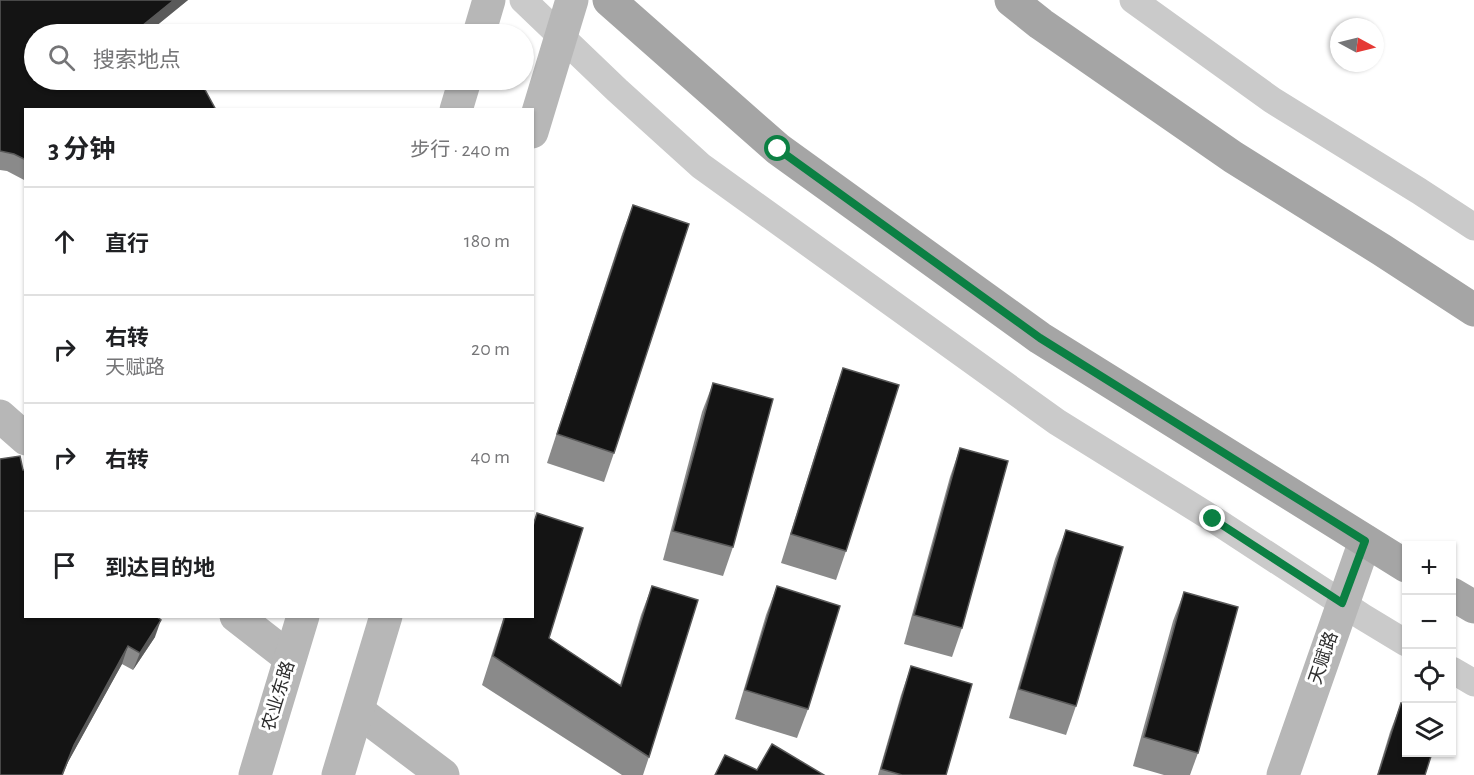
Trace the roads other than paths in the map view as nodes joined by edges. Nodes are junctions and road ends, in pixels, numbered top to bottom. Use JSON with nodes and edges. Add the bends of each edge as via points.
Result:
{"nodes":[{"id":1,"x":489,"y":0,"type":"edge"},
{"id":2,"x":523,"y":0,"type":"edge"},
{"id":3,"x":573,"y":0,"type":"edge"},
{"id":4,"x":609,"y":0,"type":"edge"},
{"id":5,"x":1011,"y":0,"type":"edge"},
{"id":6,"x":1133,"y":0,"type":"edge"},
{"id":7,"x":482,"y":24,"type":"edge"},
{"id":8,"x":561,"y":37,"type":"junction"},
{"id":9,"x":462,"y":90,"type":"edge"},
{"id":10,"x":457,"y":108,"type":"edge"},
{"id":11,"x":534,"y":125,"type":"edge"},
{"id":12,"x":1474,"y":227,"type":"edge"},
{"id":13,"x":1474,"y":310,"type":"edge"},
{"id":14,"x":0,"y":416,"type":"edge"},
{"id":15,"x":24,"y":437,"type":"edge"},
{"id":16,"x":1365,"y":541,"type":"junction"},
{"id":17,"x":1402,"y":563,"type":"edge"},
{"id":18,"x":1454,"y":595,"type":"edge"},
{"id":19,"x":1342,"y":603,"type":"junction"},
{"id":20,"x":1474,"y":607,"type":"edge"},
{"id":21,"x":239,"y":618,"type":"edge"},
{"id":22,"x":302,"y":618,"type":"edge"},
{"id":23,"x":385,"y":618,"type":"edge"},
{"id":24,"x":1402,"y":640,"type":"edge"},
{"id":25,"x":291,"y":658,"type":"junction"},
{"id":26,"x":1456,"y":672,"type":"edge"},
{"id":27,"x":1474,"y":683,"type":"edge"},
{"id":28,"x":358,"y":711,"type":"junction"},
{"id":29,"x":255,"y":775,"type":"edge"},
{"id":30,"x":338,"y":775,"type":"edge"},
{"id":31,"x":443,"y":775,"type":"edge"},
{"id":32,"x":1283,"y":775,"type":"edge"}],
"edges":[{"from":1,"to":7,"type":"main road"},
{"from":2,"to":8,"type":"street"},
{"from":3,"to":8,"type":"main road"},
{"from":4,"to":16,"type":"main road","via":[[778,149],[1040,338]]},
{"from":5,"to":13,"type":"main road","via":[[1233,157]]},
{"from":6,"to":12,"type":"street","via":[[1272,100]]},
{"from":8,"to":11,"type":"main road"},
{"from":8,"to":19,"type":"street","via":[[701,166],[1057,422]]},
{"from":9,"to":10,"type":"main road"},
{"from":14,"to":15,"type":"main road"},
{"from":16,"to":17,"type":"main road"},
{"from":16,"to":19,"type":"main road","name":"天赋路"},
{"from":18,"to":20,"type":"main road"},
{"from":19,"to":24,"type":"street"},
{"from":19,"to":32,"type":"main road","name":"天赋路"},
{"from":21,"to":25,"type":"main road"},
{"from":22,"to":25,"type":"main road","name":"农业东路"},
{"from":23,"to":28,"type":"main road"},
{"from":25,"to":29,"type":"main road","name":"农业东路"},
{"from":26,"to":27,"type":"street"},
{"from":28,"to":30,"type":"main road"},
{"from":28,"to":31,"type":"main road"}]}
